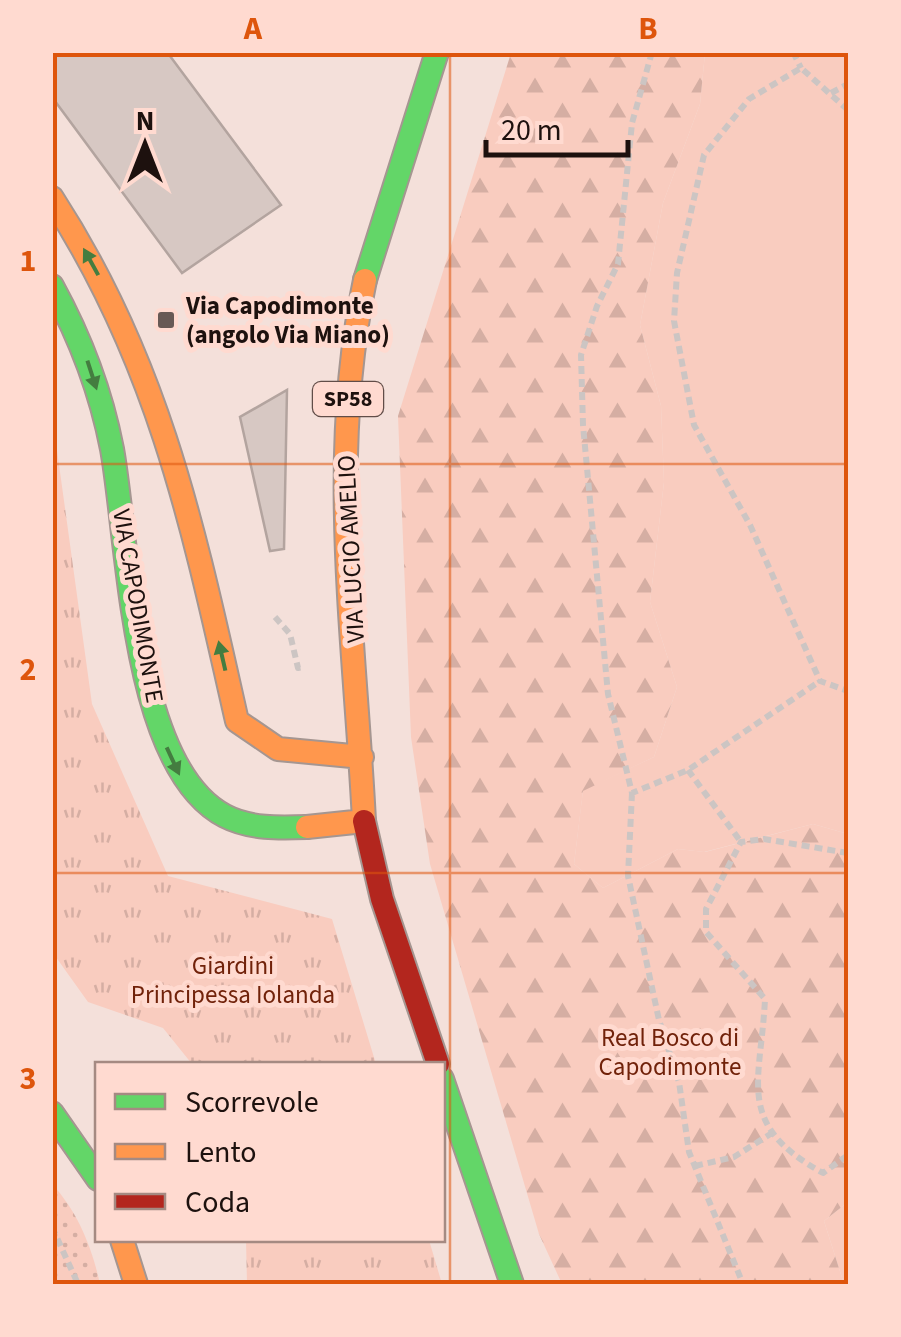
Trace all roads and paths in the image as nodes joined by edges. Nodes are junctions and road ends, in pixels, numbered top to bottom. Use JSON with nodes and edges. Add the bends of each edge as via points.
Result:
{"nodes":[{"id":1,"x":437,"y":52,"type":"edge"},
{"id":2,"x":652,"y":52,"type":"edge"},
{"id":3,"x":793,"y":52,"type":"edge"},
{"id":4,"x":801,"y":68,"type":"junction"},
{"id":5,"x":848,"y":84,"type":"edge"},
{"id":6,"x":830,"y":93,"type":"junction"},
{"id":7,"x":848,"y":110,"type":"edge"},
{"id":8,"x":52,"y":198,"type":"edge"},
{"id":9,"x":52,"y":286,"type":"edge"},
{"id":10,"x":275,"y":616,"type":"dead end"},
{"id":11,"x":296,"y":662,"type":"dead end"},
{"id":12,"x":820,"y":681,"type":"junction"},
{"id":13,"x":848,"y":691,"type":"edge"},
{"id":14,"x":362,"y":758,"type":"junction"},
{"id":15,"x":688,"y":770,"type":"junction"},
{"id":16,"x":632,"y":793,"type":"junction"},
{"id":17,"x":364,"y":821,"type":"junction"},
{"id":18,"x":741,"y":842,"type":"junction"},
{"id":19,"x":848,"y":852,"type":"edge"},
{"id":20,"x":437,"y":1062,"type":"edge"},
{"id":21,"x":445,"y":1088,"type":"edge"},
{"id":22,"x":52,"y":1113,"type":"edge"},
{"id":23,"x":772,"y":1133,"type":"junction"},
{"id":24,"x":848,"y":1155,"type":"edge"},
{"id":25,"x":695,"y":1166,"type":"junction"},
{"id":26,"x":95,"y":1175,"type":"edge"},
{"id":27,"x":52,"y":1226,"type":"edge"},
{"id":28,"x":123,"y":1242,"type":"edge"},
{"id":29,"x":78,"y":1284,"type":"edge"},
{"id":30,"x":136,"y":1284,"type":"edge"},
{"id":31,"x":512,"y":1284,"type":"edge"},
{"id":32,"x":743,"y":1284,"type":"edge"}],
"edges":[{"from":1,"to":14,"type":"main road","name":"VIA LUCIO AMELIO","number":"SP58","via":[[366,272],[351,358],[345,461]]},
{"from":2,"to":16,"type":"path","via":[[632,123],[618,264],[581,355],[608,694]]},
{"from":3,"to":4,"type":"path"},
{"from":4,"to":6,"type":"path"},
{"from":4,"to":12,"type":"path","via":[[749,100],[704,155],[677,272],[674,322],[694,425],[750,525]]},
{"from":5,"to":6,"type":"path"},
{"from":6,"to":7,"type":"path"},
{"from":14,"to":8,"type":"main road","one_way":true,"via":[[276,749],[237,721],[177,470],[147,376]]},
{"from":9,"to":17,"type":"main road","name":"VIA CAPODIMONTE","one_way":true,"via":[[105,419],[142,656],[178,772],[201,801],[254,827]]},
{"from":10,"to":11,"type":"path","via":[[290,634]]},
{"from":12,"to":13,"type":"path"},
{"from":12,"to":15,"type":"path"},
{"from":14,"to":17,"type":"main road","number":"SP58"},
{"from":15,"to":16,"type":"path"},
{"from":15,"to":18,"type":"path"},
{"from":16,"to":25,"type":"path","via":[[628,876]]},
{"from":17,"to":20,"type":"main road","via":[[382,899]]},
{"from":18,"to":19,"type":"path","via":[[764,839]]},
{"from":18,"to":23,"type":"path","via":[[706,908],[706,932],[765,999],[755,1072]]},
{"from":21,"to":31,"type":"main road"},
{"from":22,"to":26,"type":"main road"},
{"from":23,"to":24,"type":"path","via":[[786,1152],[823,1173]]},
{"from":23,"to":25,"type":"path","via":[[734,1157]]},
{"from":25,"to":32,"type":"path"},
{"from":27,"to":29,"type":"path"},
{"from":28,"to":30,"type":"main road"}]}
